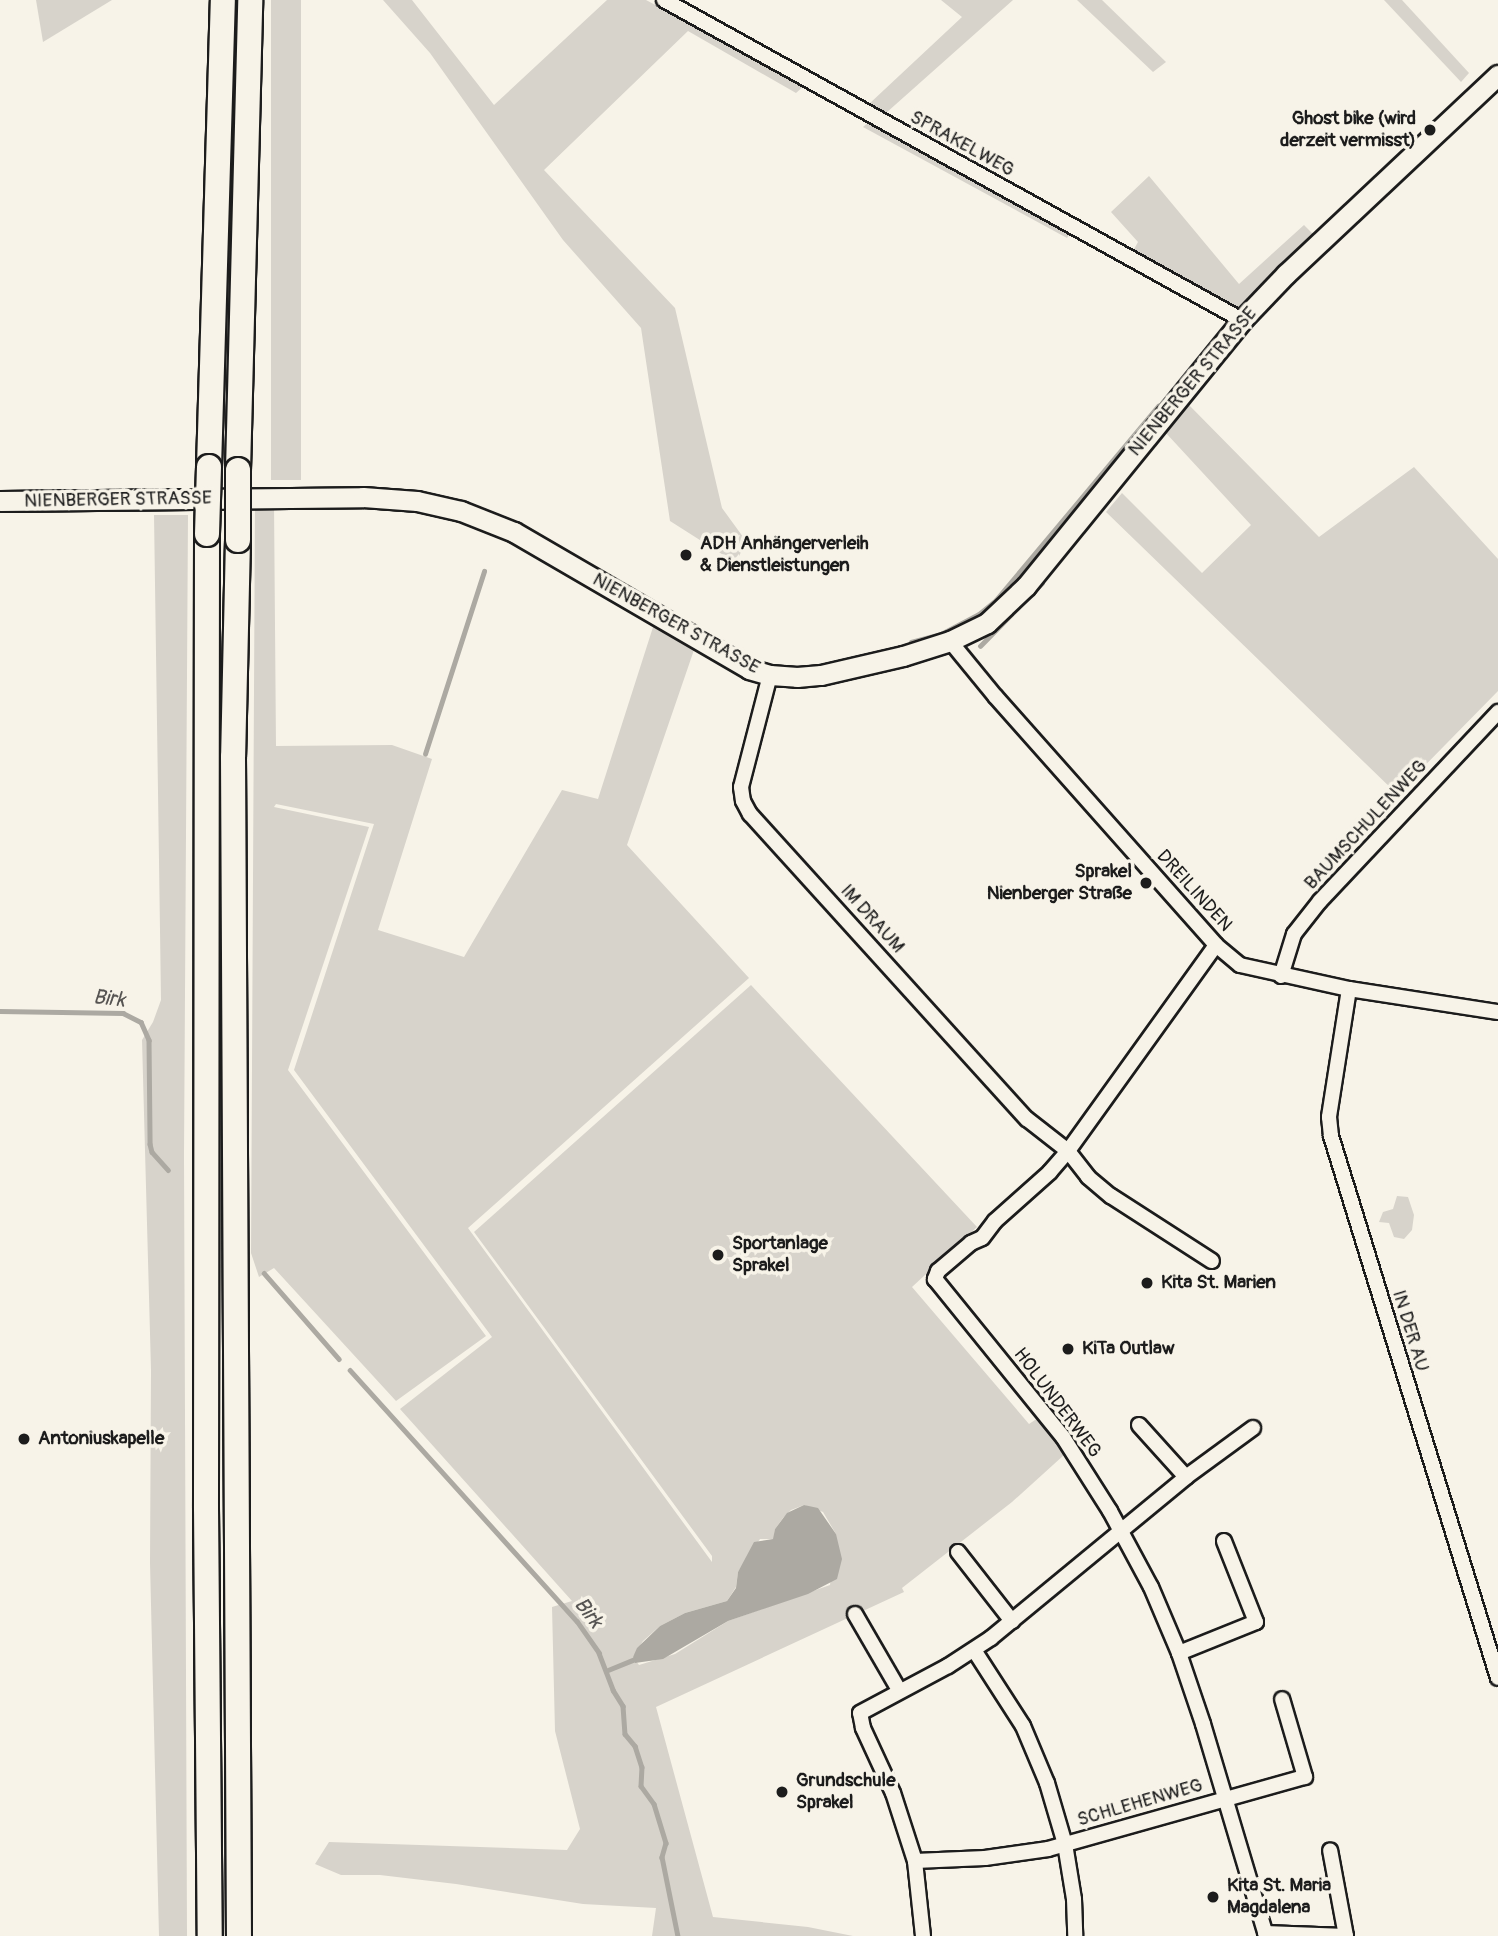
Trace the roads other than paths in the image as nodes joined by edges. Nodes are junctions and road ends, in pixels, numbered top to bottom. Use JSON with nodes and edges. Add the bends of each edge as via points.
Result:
{"nodes":[{"id":1,"x":223,"y":0,"type":"edge"},
{"id":2,"x":250,"y":0,"type":"edge"},
{"id":3,"x":664,"y":0,"type":"edge"},
{"id":4,"x":1498,"y":75,"type":"edge"},
{"id":5,"x":1242,"y":320,"type":"junction"},
{"id":6,"x":0,"y":501,"type":"edge"},
{"id":7,"x":950,"y":641,"type":"junction"},
{"id":8,"x":771,"y":675,"type":"junction"},
{"id":9,"x":1498,"y":712,"type":"edge"},
{"id":10,"x":1216,"y":944,"type":"junction"},
{"id":11,"x":1281,"y":976,"type":"junction"},
{"id":12,"x":1349,"y":989,"type":"junction"},
{"id":13,"x":1498,"y":1012,"type":"edge"},
{"id":14,"x":1068,"y":1151,"type":"junction"},
{"id":15,"x":1212,"y":1261,"type":"dead end"},
{"id":16,"x":1139,"y":1425,"type":"dead end"},
{"id":17,"x":1253,"y":1428,"type":"dead end"},
{"id":18,"x":1186,"y":1477,"type":"junction"},
{"id":19,"x":1122,"y":1532,"type":"junction"},
{"id":20,"x":1224,"y":1541,"type":"dead end"},
{"id":21,"x":958,"y":1552,"type":"dead end"},
{"id":22,"x":855,"y":1614,"type":"dead end"},
{"id":23,"x":1012,"y":1621,"type":"junction"},
{"id":24,"x":974,"y":1650,"type":"junction"},
{"id":25,"x":1179,"y":1653,"type":"junction"},
{"id":26,"x":1497,"y":1670,"type":"edge"},
{"id":27,"x":899,"y":1690,"type":"junction"},
{"id":28,"x":1282,"y":1699,"type":"dead end"},
{"id":29,"x":1225,"y":1799,"type":"junction"},
{"id":30,"x":1065,"y":1844,"type":"junction"},
{"id":31,"x":1330,"y":1850,"type":"dead end"},
{"id":32,"x":915,"y":1861,"type":"junction"},
{"id":33,"x":1266,"y":1934,"type":"edge"},
{"id":34,"x":210,"y":1936,"type":"edge"},
{"id":35,"x":239,"y":1936,"type":"edge"},
{"id":36,"x":923,"y":1936,"type":"edge"},
{"id":37,"x":1075,"y":1936,"type":"edge"}],
"edges":[{"from":1,"to":34,"type":"highway","bridge":true,"via":[[206,534]]},
{"from":2,"to":35,"type":"highway","bridge":true,"via":[[233,771]]},
{"from":3,"to":5,"type":"street","name":"SPRAKELWEG"},
{"from":4,"to":5,"type":"street","name":"NIENBERGER STRASSE"},
{"from":5,"to":7,"type":"street","name":"NIENBERGER STRASSE","via":[[1026,586],[987,623]]},
{"from":6,"to":8,"type":"street","name":"NIENBERGER STRASSE","via":[[363,497],[440,505],[514,532],[749,669]]},
{"from":7,"to":8,"type":"street","name":"NIENBERGER STRASSE","via":[[821,675]]},
{"from":7,"to":10,"type":"street","name":"DREILINDEN"},
{"from":8,"to":14,"type":"street","name":"IM DRAUM","via":[[742,779],[746,808],[1004,1095]]},
{"from":9,"to":11,"type":"street","name":"BAUMSCHULENWEG","via":[[1320,901],[1294,934]]},
{"from":10,"to":11,"type":"street","name":"DREILINDEN","via":[[1240,965]]},
{"from":10,"to":14,"type":"street"},
{"from":11,"to":12,"type":"street","name":"DREILINDEN"},
{"from":12,"to":13,"type":"street","name":"DREILINDEN"},
{"from":12,"to":26,"type":"street","name":"IN DER AU","via":[[1329,1117],[1331,1136]]},
{"from":14,"to":15,"type":"street","name":"IM DRAUM","via":[[1088,1177],[1111,1196]]},
{"from":14,"to":19,"type":"street","name":"HOLUNDERWEG","via":[[982,1238],[938,1271],[936,1283],[1063,1437]]},
{"from":16,"to":18,"type":"street"},
{"from":17,"to":18,"type":"street"},
{"from":18,"to":19,"type":"street"},
{"from":19,"to":23,"type":"street"},
{"from":19,"to":25,"type":"street","name":"HOLUNDERWEG"},
{"from":20,"to":25,"type":"street","via":[[1256,1622]]},
{"from":21,"to":23,"type":"street"},
{"from":22,"to":27,"type":"street"},
{"from":23,"to":24,"type":"street"},
{"from":24,"to":27,"type":"street"},
{"from":24,"to":30,"type":"street","via":[[999,1685],[1036,1755]]},
{"from":25,"to":29,"type":"street","name":"HOLUNDERWEG"},
{"from":27,"to":32,"type":"street","via":[[864,1708],[860,1718],[893,1793]]},
{"from":28,"to":29,"type":"street","via":[[1305,1777]]},
{"from":29,"to":30,"type":"street","name":"SCHLEHENWEG"},
{"from":29,"to":33,"type":"street","name":"HOLUNDERWEG"},
{"from":30,"to":32,"type":"street","name":"SCHLEHENWEG","via":[[1003,1856]]},
{"from":30,"to":37,"type":"street","name":"SCHLEHENWEG"},
{"from":31,"to":33,"type":"street","name":"HOLUNDERWEG","via":[[1346,1936]]},
{"from":32,"to":36,"type":"street"}]}
